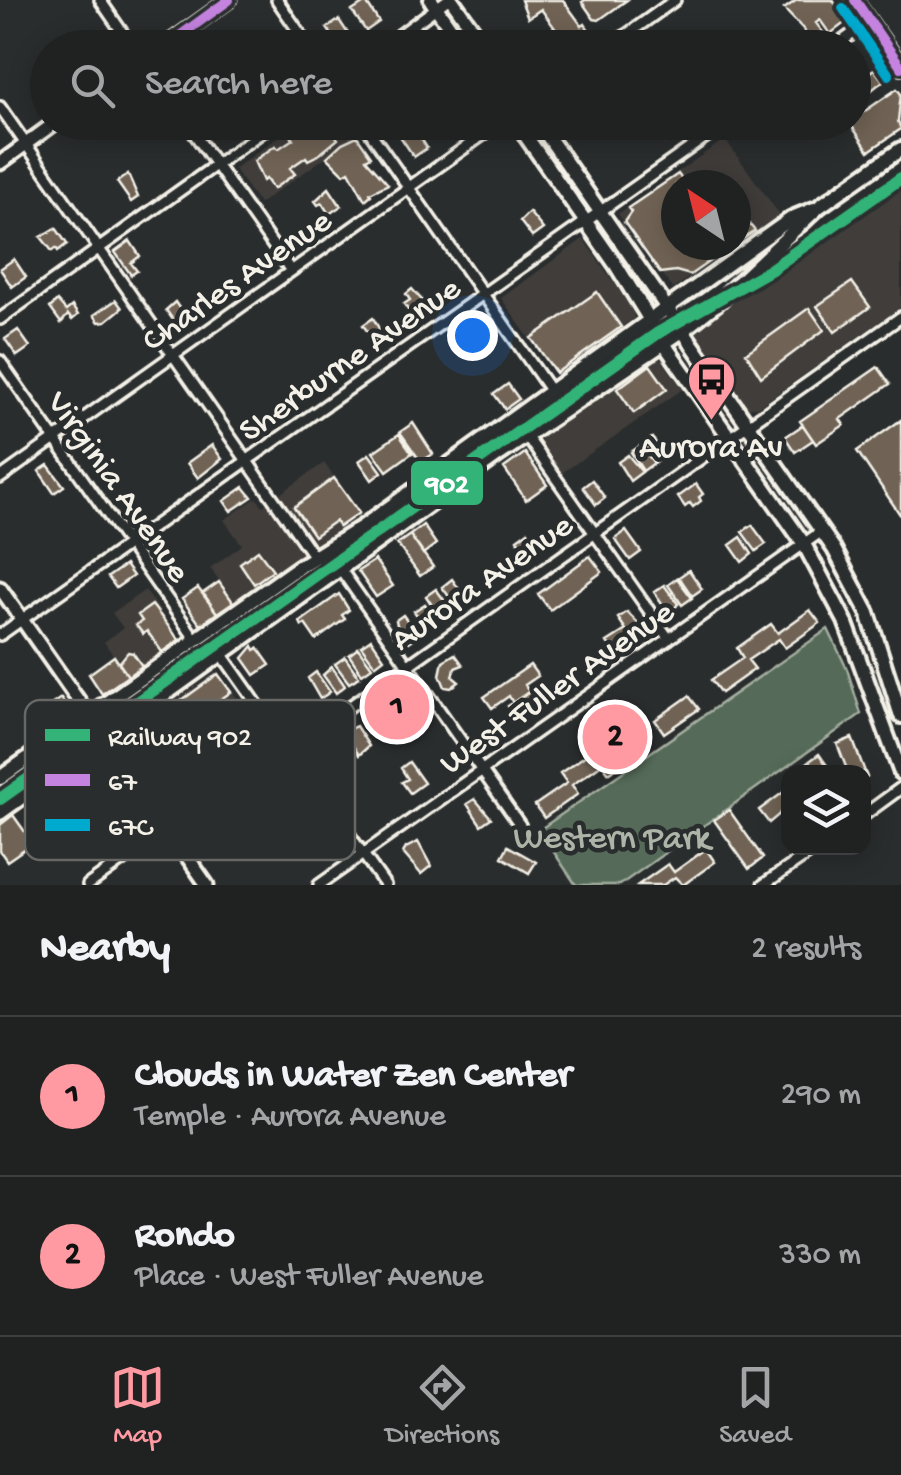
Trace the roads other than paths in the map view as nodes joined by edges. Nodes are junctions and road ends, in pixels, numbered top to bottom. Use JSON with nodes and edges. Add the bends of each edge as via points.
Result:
{"nodes":[{"id":1,"x":100,"y":0,"type":"edge"},
{"id":2,"x":229,"y":0,"type":"edge"},
{"id":3,"x":277,"y":0,"type":"edge"},
{"id":4,"x":675,"y":0,"type":"edge"},
{"id":5,"x":442,"y":2,"type":"edge"},
{"id":6,"x":859,"y":2,"type":"edge"},
{"id":7,"x":870,"y":22,"type":"junction"},
{"id":8,"x":121,"y":30,"type":"edge"},
{"id":9,"x":187,"y":30,"type":"edge"},
{"id":10,"x":298,"y":30,"type":"edge"},
{"id":11,"x":405,"y":30,"type":"edge"},
{"id":12,"x":455,"y":30,"type":"edge"},
{"id":13,"x":469,"y":30,"type":"edge"},
{"id":14,"x":633,"y":30,"type":"edge"},
{"id":15,"x":859,"y":30,"type":"edge"},
{"id":16,"x":901,"y":66,"type":"edge"},
{"id":17,"x":0,"y":108,"type":"edge"},
{"id":18,"x":31,"y":140,"type":"edge"},
{"id":19,"x":199,"y":140,"type":"edge"},
{"id":20,"x":251,"y":140,"type":"edge"},
{"id":21,"x":376,"y":140,"type":"edge"},
{"id":22,"x":476,"y":140,"type":"edge"},
{"id":23,"x":529,"y":140,"type":"edge"},
{"id":24,"x":550,"y":140,"type":"edge"},
{"id":25,"x":702,"y":140,"type":"edge"},
{"id":26,"x":26,"y":144,"type":"junction"},
{"id":27,"x":901,"y":149,"type":"edge"},
{"id":28,"x":0,"y":163,"type":"edge"},
{"id":29,"x":216,"y":165,"type":"junction"},
{"id":30,"x":409,"y":188,"type":"junction"},
{"id":31,"x":820,"y":206,"type":"junction"},
{"id":32,"x":600,"y":212,"type":"junction"},
{"id":33,"x":587,"y":222,"type":"junction"},
{"id":34,"x":98,"y":249,"type":"junction"},
{"id":35,"x":291,"y":272,"type":"junction"},
{"id":36,"x":484,"y":295,"type":"junction"},
{"id":37,"x":667,"y":307,"type":"junction"},
{"id":38,"x":901,"y":317,"type":"edge"},
{"id":39,"x":0,"y":319,"type":"edge"},
{"id":40,"x":651,"y":319,"type":"junction"},
{"id":41,"x":682,"y":331,"type":"junction"},
{"id":42,"x":664,"y":343,"type":"junction"},
{"id":43,"x":174,"y":356,"type":"junction"},
{"id":44,"x":0,"y":362,"type":"edge"},
{"id":45,"x":552,"y":392,"type":"junction"},
{"id":46,"x":748,"y":424,"type":"junction"},
{"id":47,"x":730,"y":436,"type":"junction"},
{"id":48,"x":527,"y":437,"type":"junction"},
{"id":49,"x":55,"y":440,"type":"junction"},
{"id":50,"x":247,"y":462,"type":"junction"},
{"id":51,"x":0,"y":478,"type":"edge"},
{"id":52,"x":822,"y":531,"type":"junction"},
{"id":53,"x":594,"y":532,"type":"junction"},
{"id":54,"x":804,"y":544,"type":"junction"},
{"id":55,"x":130,"y":546,"type":"junction"},
{"id":56,"x":314,"y":557,"type":"junction"},
{"id":57,"x":341,"y":570,"type":"junction"},
{"id":58,"x":0,"y":588,"type":"edge"},
{"id":59,"x":22,"y":620,"type":"junction"},
{"id":60,"x":848,"y":626,"type":"junction"},
{"id":61,"x":0,"y":635,"type":"edge"},
{"id":62,"x":669,"y":639,"type":"junction"},
{"id":63,"x":196,"y":640,"type":"junction"},
{"id":64,"x":223,"y":656,"type":"junction"},
{"id":65,"x":886,"y":664,"type":"junction"},
{"id":66,"x":407,"y":665,"type":"junction"},
{"id":67,"x":78,"y":700,"type":"edge"},
{"id":68,"x":112,"y":700,"type":"edge"},
{"id":69,"x":161,"y":700,"type":"edge"},
{"id":70,"x":254,"y":700,"type":"edge"},
{"id":71,"x":355,"y":702,"type":"edge"},
{"id":72,"x":901,"y":716,"type":"edge"},
{"id":73,"x":25,"y":761,"type":"edge"},
{"id":74,"x":481,"y":770,"type":"junction"},
{"id":75,"x":901,"y":773,"type":"edge"},
{"id":76,"x":0,"y":778,"type":"edge"},
{"id":77,"x":901,"y":788,"type":"edge"},
{"id":78,"x":25,"y":796,"type":"edge"},
{"id":79,"x":871,"y":810,"type":"edge"},
{"id":80,"x":0,"y":814,"type":"edge"},
{"id":81,"x":520,"y":825,"type":"dead end"},
{"id":82,"x":355,"y":843,"type":"edge"},
{"id":83,"x":363,"y":854,"type":"junction"},
{"id":84,"x":807,"y":855,"type":"edge"},
{"id":85,"x":124,"y":860,"type":"edge"},
{"id":86,"x":189,"y":860,"type":"edge"},
{"id":87,"x":354,"y":860,"type":"edge"},
{"id":88,"x":355,"y":860,"type":"edge"},
{"id":89,"x":88,"y":885,"type":"edge"},
{"id":90,"x":207,"y":885,"type":"edge"},
{"id":91,"x":319,"y":885,"type":"edge"},
{"id":92,"x":384,"y":885,"type":"edge"},
{"id":93,"x":763,"y":885,"type":"edge"}],
"edges":[{"from":1,"to":8,"type":"street"},
{"from":2,"to":9,"type":"street"},
{"from":3,"to":10,"type":"street"},
{"from":4,"to":14,"type":"street"},
{"from":5,"to":11,"type":"street"},
{"from":5,"to":12,"type":"main road"},
{"from":5,"to":13,"type":"main road"},
{"from":6,"to":7,"type":"main road"},
{"from":7,"to":15,"type":"street"},
{"from":7,"to":16,"type":"main road"},
{"from":17,"to":26,"type":"street"},
{"from":18,"to":26,"type":"street"},
{"from":19,"to":29,"type":"street"},
{"from":20,"to":29,"type":"street"},
{"from":21,"to":30,"type":"street"},
{"from":22,"to":30,"type":"street","name":"Charles Avenue"},
{"from":23,"to":33,"type":"main road"},
{"from":24,"to":32,"type":"main road"},
{"from":25,"to":32,"type":"street","name":"Sherburne Avenue"},
{"from":26,"to":28,"type":"street"},
{"from":26,"to":34,"type":"street"},
{"from":27,"to":31,"type":"main road"},
{"from":29,"to":34,"type":"street"},
{"from":29,"to":35,"type":"street"},
{"from":30,"to":35,"type":"street","name":"Charles Avenue"},
{"from":30,"to":36,"type":"street"},
{"from":31,"to":37,"type":"main road","via":[[792,218]]},
{"from":31,"to":41,"type":"main road"},
{"from":32,"to":33,"type":"street","name":"Sherburne Avenue"},
{"from":32,"to":37,"type":"main road"},
{"from":33,"to":36,"type":"street","name":"Sherburne Avenue"},
{"from":33,"to":40,"type":"main road"},
{"from":34,"to":39,"type":"street"},
{"from":34,"to":43,"type":"street"},
{"from":35,"to":43,"type":"street","name":"Charles Avenue"},
{"from":36,"to":45,"type":"street"},
{"from":36,"to":50,"type":"street","name":"Sherburne Avenue"},
{"from":37,"to":40,"type":"main road"},
{"from":37,"to":41,"type":"main road"},
{"from":38,"to":46,"type":"street","name":"Aurora Avenue"},
{"from":40,"to":42,"type":"main road"},
{"from":40,"to":45,"type":"main road"},
{"from":41,"to":42,"type":"main road"},
{"from":41,"to":46,"type":"main road"},
{"from":42,"to":47,"type":"main road"},
{"from":42,"to":48,"type":"main road"},
{"from":43,"to":49,"type":"street","name":"Charles Avenue"},
{"from":43,"to":50,"type":"street"},
{"from":44,"to":49,"type":"street","name":"Virginia Avenue"},
{"from":45,"to":56,"type":"main road"},
{"from":46,"to":47,"type":"street","name":"Aurora Avenue"},
{"from":46,"to":52,"type":"main road"},
{"from":47,"to":53,"type":"street","name":"Aurora Avenue"},
{"from":47,"to":54,"type":"main road"},
{"from":48,"to":53,"type":"street"},
{"from":48,"to":57,"type":"main road"},
{"from":49,"to":51,"type":"street","name":"Charles Avenue"},
{"from":49,"to":55,"type":"street","name":"Virginia Avenue"},
{"from":50,"to":55,"type":"street","name":"Sherburne Avenue"},
{"from":50,"to":56,"type":"street"},
{"from":52,"to":54,"type":"street","name":"West Fuller Avenue"},
{"from":52,"to":65,"type":"main road","via":[[868,614]]},
{"from":53,"to":62,"type":"street"},
{"from":53,"to":66,"type":"street","name":"Aurora Avenue"},
{"from":54,"to":60,"type":"main road"},
{"from":54,"to":62,"type":"street","name":"West Fuller Avenue"},
{"from":55,"to":59,"type":"street","name":"Sherburne Avenue"},
{"from":55,"to":63,"type":"street","name":"Virginia Avenue"},
{"from":56,"to":63,"type":"main road"},
{"from":57,"to":64,"type":"main road"},
{"from":57,"to":66,"type":"street"},
{"from":58,"to":59,"type":"street"},
{"from":59,"to":61,"type":"street","name":"Sherburne Avenue"},
{"from":59,"to":67,"type":"street"},
{"from":60,"to":65,"type":"main road","via":[[870,661]]},
{"from":60,"to":75,"type":"main road"},
{"from":62,"to":74,"type":"street","name":"West Fuller Avenue"},
{"from":63,"to":68,"type":"main road"},
{"from":64,"to":69,"type":"main road"},
{"from":64,"to":70,"type":"street"},
{"from":65,"to":72,"type":"main road"},
{"from":66,"to":71,"type":"street","name":"Aurora Avenue"},
{"from":66,"to":74,"type":"street"},
{"from":73,"to":76,"type":"main road"},
{"from":74,"to":81,"type":"street"},
{"from":74,"to":83,"type":"street","name":"West Fuller Avenue"},
{"from":77,"to":79,"type":"street"},
{"from":78,"to":80,"type":"main road"},
{"from":82,"to":83,"type":"street"},
{"from":83,"to":88,"type":"street","name":"West Fuller Avenue"},
{"from":83,"to":92,"type":"street"},
{"from":84,"to":93,"type":"street"},
{"from":85,"to":89,"type":"street","name":"Aurora Avenue"},
{"from":86,"to":90,"type":"street"},
{"from":87,"to":91,"type":"street","name":"West Fuller Avenue"}]}
